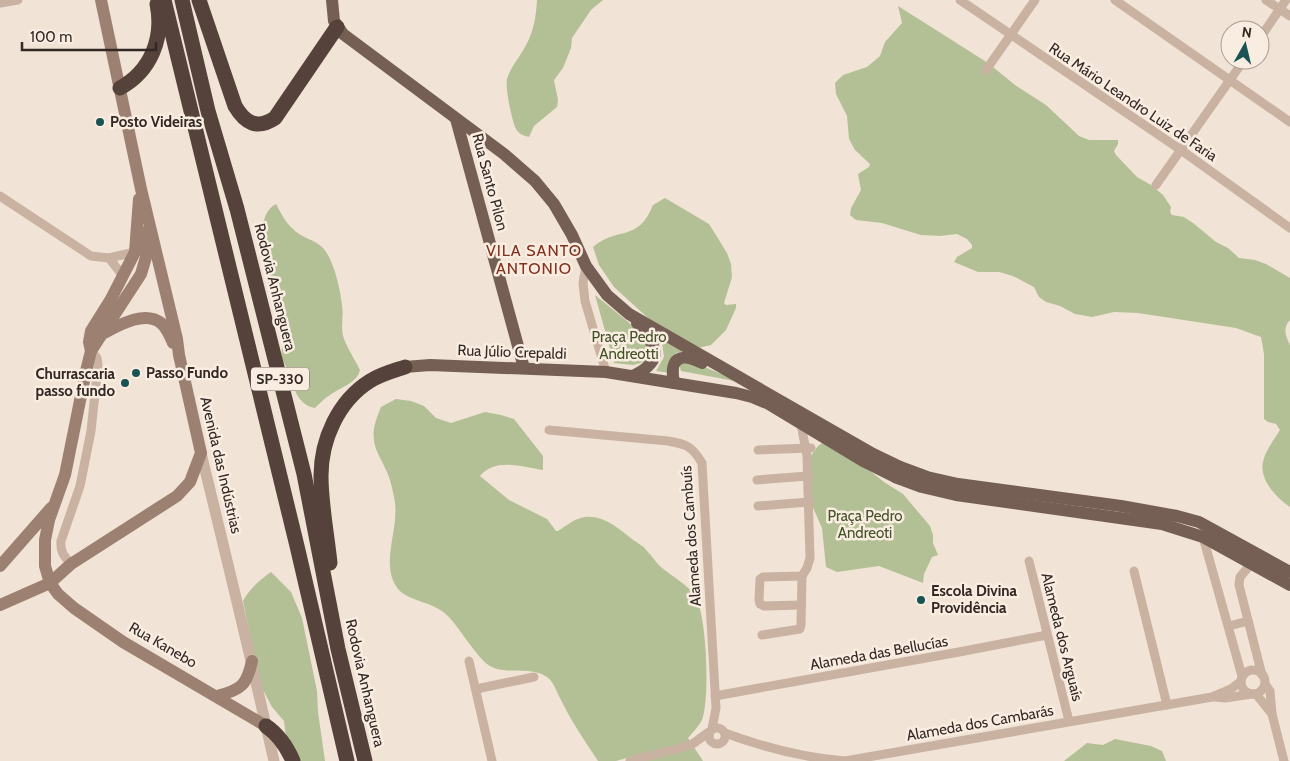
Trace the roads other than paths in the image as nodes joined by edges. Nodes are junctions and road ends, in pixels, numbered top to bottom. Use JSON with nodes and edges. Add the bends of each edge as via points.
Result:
{"nodes":[{"id":1,"x":18,"y":0,"type":"edge"},
{"id":2,"x":101,"y":0,"type":"edge"},
{"id":3,"x":156,"y":0,"type":"edge"},
{"id":4,"x":164,"y":0,"type":"edge"},
{"id":5,"x":182,"y":0,"type":"edge"},
{"id":6,"x":199,"y":0,"type":"edge"},
{"id":7,"x":332,"y":0,"type":"edge"},
{"id":8,"x":960,"y":0,"type":"edge"},
{"id":9,"x":1035,"y":0,"type":"edge"},
{"id":10,"x":1115,"y":0,"type":"edge"},
{"id":11,"x":1266,"y":0,"type":"edge"},
{"id":12,"x":1286,"y":0,"type":"edge"},
{"id":13,"x":0,"y":3,"type":"edge"},
{"id":14,"x":1280,"y":9,"type":"junction"},
{"id":15,"x":1290,"y":16,"type":"edge"},
{"id":16,"x":1270,"y":24,"type":"edge"},
{"id":17,"x":338,"y":27,"type":"junction"},
{"id":18,"x":1010,"y":36,"type":"junction"},
{"id":19,"x":986,"y":70,"type":"dead end"},
{"id":20,"x":1237,"y":70,"type":"edge"},
{"id":21,"x":1230,"y":80,"type":"junction"},
{"id":22,"x":120,"y":88,"type":"junction"},
{"id":23,"x":456,"y":119,"type":"junction"},
{"id":24,"x":1290,"y":122,"type":"edge"},
{"id":25,"x":488,"y":142,"type":"junction"},
{"id":26,"x":1181,"y":150,"type":"junction"},
{"id":27,"x":467,"y":157,"type":"junction"},
{"id":28,"x":1156,"y":185,"type":"dead end"},
{"id":29,"x":141,"y":189,"type":"junction"},
{"id":30,"x":0,"y":196,"type":"edge"},
{"id":31,"x":148,"y":219,"type":"junction"},
{"id":32,"x":1290,"y":228,"type":"edge"},
{"id":33,"x":135,"y":252,"type":"junction"},
{"id":34,"x":109,"y":258,"type":"junction"},
{"id":35,"x":586,"y":266,"type":"junction"},
{"id":36,"x":123,"y":276,"type":"junction"},
{"id":37,"x":116,"y":302,"type":"junction"},
{"id":38,"x":629,"y":314,"type":"junction"},
{"id":39,"x":102,"y":334,"type":"junction"},
{"id":40,"x":91,"y":351,"type":"junction"},
{"id":41,"x":178,"y":355,"type":"junction"},
{"id":42,"x":405,"y":367,"type":"joint"},
{"id":43,"x":524,"y":368,"type":"junction"},
{"id":44,"x":606,"y":372,"type":"junction"},
{"id":45,"x":633,"y":376,"type":"junction"},
{"id":46,"x":674,"y":383,"type":"junction"},
{"id":47,"x":752,"y":385,"type":"junction"},
{"id":48,"x":801,"y":424,"type":"junction"},
{"id":49,"x":549,"y":430,"type":"dead end"},
{"id":50,"x":823,"y":437,"type":"junction"},
{"id":51,"x":758,"y":450,"type":"dead end"},
{"id":52,"x":807,"y":451,"type":"junction"},
{"id":53,"x":202,"y":453,"type":"junction"},
{"id":54,"x":808,"y":476,"type":"junction"},
{"id":55,"x":757,"y":480,"type":"dead end"},
{"id":56,"x":809,"y":502,"type":"junction"},
{"id":57,"x":54,"y":504,"type":"junction"},
{"id":58,"x":758,"y":506,"type":"dead end"},
{"id":59,"x":1203,"y":537,"type":"junction"},
{"id":60,"x":1029,"y":561,"type":"dead end"},
{"id":61,"x":71,"y":564,"type":"junction"},
{"id":62,"x":1251,"y":564,"type":"junction"},
{"id":63,"x":0,"y":566,"type":"edge"},
{"id":64,"x":1134,"y":570,"type":"dead end"},
{"id":65,"x":1290,"y":572,"type":"edge"},
{"id":66,"x":802,"y":576,"type":"junction"},
{"id":67,"x":50,"y":583,"type":"junction"},
{"id":68,"x":1290,"y":585,"type":"edge"},
{"id":69,"x":0,"y":605,"type":"edge"},
{"id":70,"x":801,"y":605,"type":"junction"},
{"id":71,"x":1248,"y":621,"type":"junction"},
{"id":72,"x":1229,"y":626,"type":"junction"},
{"id":73,"x":762,"y":635,"type":"dead end"},
{"id":74,"x":1047,"y":635,"type":"junction"},
{"id":75,"x":338,"y":649,"type":"junction"},
{"id":76,"x":252,"y":660,"type":"junction"},
{"id":77,"x":469,"y":661,"type":"dead end"},
{"id":78,"x":534,"y":677,"type":"dead end"},
{"id":79,"x":1241,"y":679,"type":"junction"},
{"id":80,"x":1264,"y":679,"type":"junction"},
{"id":81,"x":476,"y":689,"type":"junction"},
{"id":82,"x":1255,"y":694,"type":"junction"},
{"id":83,"x":217,"y":696,"type":"junction"},
{"id":84,"x":715,"y":696,"type":"junction"},
{"id":85,"x":1212,"y":697,"type":"junction"},
{"id":86,"x":1166,"y":705,"type":"junction"},
{"id":87,"x":716,"y":708,"type":"junction"},
{"id":88,"x":1272,"y":714,"type":"junction"},
{"id":89,"x":1069,"y":721,"type":"junction"},
{"id":90,"x":266,"y":726,"type":"junction"},
{"id":91,"x":711,"y":730,"type":"junction"},
{"id":92,"x":724,"y":731,"type":"junction"},
{"id":93,"x":717,"y":743,"type":"junction"},
{"id":94,"x":753,"y":744,"type":"junction"},
{"id":95,"x":690,"y":745,"type":"junction"},
{"id":96,"x":274,"y":761,"type":"edge"},
{"id":97,"x":293,"y":761,"type":"edge"},
{"id":98,"x":347,"y":761,"type":"edge"},
{"id":99,"x":365,"y":761,"type":"edge"},
{"id":100,"x":492,"y":761,"type":"edge"},
{"id":101,"x":630,"y":761,"type":"edge"},
{"id":102,"x":1284,"y":761,"type":"edge"}],
"edges":[{"from":1,"to":13,"type":"street"},
{"from":2,"to":22,"type":"main road","name":"Avenida das Indústrias"},
{"from":3,"to":22,"type":"highway","via":[[159,29],[152,56],[141,72]]},
{"from":4,"to":98,"type":"highway","number":"SP-330"},
{"from":5,"to":75,"type":"highway","name":"Rodovia Anhanguera","number":"SP-330","via":[[304,474]]},
{"from":6,"to":17,"type":"highway","via":[[235,106],[242,117],[259,124],[275,118]]},
{"from":7,"to":17,"type":"main road","via":[[334,21]]},
{"from":8,"to":18,"type":"street","name":"Rua Mário Leandro Luiz de Faria"},
{"from":9,"to":18,"type":"street"},
{"from":10,"to":21,"type":"street"},
{"from":11,"to":14,"type":"street"},
{"from":12,"to":14,"type":"street"},
{"from":14,"to":15,"type":"street"},
{"from":14,"to":16,"type":"street"},
{"from":17,"to":23,"type":"main road"},
{"from":18,"to":19,"type":"street"},
{"from":18,"to":26,"type":"street","name":"Rua Mário Leandro Luiz de Faria"},
{"from":20,"to":21,"type":"street"},
{"from":21,"to":24,"type":"street"},
{"from":21,"to":26,"type":"street"},
{"from":22,"to":29,"type":"main road","name":"Avenida das Indústrias"},
{"from":23,"to":25,"type":"main road"},
{"from":23,"to":27,"type":"main road","name":"Rua Santo Pilon"},
{"from":25,"to":27,"type":"main road","via":[[477,142]]},
{"from":25,"to":35,"type":"main road","via":[[535,181],[554,204]]},
{"from":26,"to":28,"type":"street"},
{"from":26,"to":32,"type":"street","name":"Rua Mário Leandro Luiz de Faria"},
{"from":27,"to":43,"type":"main road","name":"Rua Santo Pilon"},
{"from":29,"to":31,"type":"main road","name":"Avenida das Indústrias"},
{"from":29,"to":33,"type":"main road"},
{"from":30,"to":34,"type":"street","via":[[91,256]]},
{"from":31,"to":37,"type":"main road","via":[[146,257],[141,274]]},
{"from":31,"to":41,"type":"main road","name":"Avenida das Indústrias"},
{"from":33,"to":34,"type":"street"},
{"from":33,"to":36,"type":"main road"},
{"from":34,"to":36,"type":"street"},
{"from":35,"to":38,"type":"main road","via":[[607,295]]},
{"from":35,"to":44,"type":"street","via":[[583,283],[585,301]]},
{"from":36,"to":37,"type":"main road"},
{"from":37,"to":39,"type":"main road"},
{"from":37,"to":40,"type":"main road","via":[[91,331]]},
{"from":38,"to":45,"type":"main road","via":[[652,340],[655,352],[650,366]]},
{"from":38,"to":47,"type":"main road"},
{"from":39,"to":40,"type":"main road"},
{"from":39,"to":41,"type":"main road","via":[[138,319],[156,320],[168,331]]},
{"from":40,"to":57,"type":"main road","via":[[65,475]]},
{"from":40,"to":61,"type":"street","via":[[98,365],[91,431],[80,486],[61,541],[63,554]]},
{"from":41,"to":53,"type":"main road","name":"Avenida das Indústrias"},
{"from":42,"to":43,"type":"main road","name":"Rua Júlio Crepaldi"},
{"from":42,"to":75,"type":"highway","via":[[387,372],[354,394],[334,422],[327,440],[321,475]]},
{"from":43,"to":44,"type":"main road","name":"Rua Júlio Crepaldi"},
{"from":44,"to":45,"type":"main road","name":"Rua Júlio Crepaldi"},
{"from":45,"to":46,"type":"main road","name":"Rua Júlio Crepaldi"},
{"from":46,"to":47,"type":"main road","via":[[673,364],[683,357]]},
{"from":46,"to":48,"type":"main road","name":"Rua Júlio Crepaldi","via":[[752,397]]},
{"from":47,"to":65,"type":"main road","via":[[873,454],[926,477],[1177,516],[1199,522]]},
{"from":48,"to":50,"type":"main road","name":"Rua Júlio Crepaldi"},
{"from":48,"to":52,"type":"street"},
{"from":49,"to":84,"type":"street","name":"Alameda dos Cambuís","via":[[668,440],[695,451],[702,463]]},
{"from":50,"to":52,"type":"street"},
{"from":50,"to":59,"type":"main road","name":"Rua Júlio Crepaldi","via":[[895,477],[922,487],[956,495],[1162,524]]},
{"from":51,"to":52,"type":"street"},
{"from":52,"to":54,"type":"street"},
{"from":53,"to":61,"type":"main road","via":[[190,482],[177,496]]},
{"from":53,"to":76,"type":"street","name":"Avenida das Indústrias"},
{"from":54,"to":55,"type":"street"},
{"from":54,"to":56,"type":"street"},
{"from":56,"to":58,"type":"street"},
{"from":56,"to":66,"type":"street","via":[[810,558]]},
{"from":57,"to":63,"type":"main road"},
{"from":57,"to":67,"type":"main road","via":[[45,551]]},
{"from":59,"to":62,"type":"main road","name":"Rua Júlio Crepaldi"},
{"from":59,"to":72,"type":"street"},
{"from":60,"to":74,"type":"street","name":"Alameda dos Arguaís"},
{"from":61,"to":67,"type":"main road"},
{"from":62,"to":68,"type":"main road","name":"Rua Júlio Crepaldi"},
{"from":62,"to":71,"type":"street","via":[[1240,577],[1239,585]]},
{"from":64,"to":86,"type":"street"},
{"from":66,"to":70,"type":"street"},
{"from":66,"to":70,"type":"street","via":[[763,578],[758,583],[760,604]]},
{"from":67,"to":69,"type":"main road"},
{"from":67,"to":83,"type":"main road","name":"Rua Kanebo","via":[[74,608],[123,642]]},
{"from":70,"to":73,"type":"street","via":[[800,629]]},
{"from":71,"to":72,"type":"street"},
{"from":71,"to":80,"type":"street"},
{"from":72,"to":79,"type":"street"},
{"from":74,"to":84,"type":"street","name":"Alameda das Bellucías"},
{"from":74,"to":89,"type":"street","name":"Alameda dos Arguaís"},
{"from":75,"to":99,"type":"highway","name":"Rodovia Anhanguera","number":"SP-330"},
{"from":76,"to":83,"type":"main road","via":[[246,682]]},
{"from":76,"to":90,"type":"street","name":"Avenida das Indústrias"},
{"from":77,"to":81,"type":"street"},
{"from":78,"to":81,"type":"street"},
{"from":79,"to":80,"type":"street","via":[[1245,672],[1254,670]]},
{"from":79,"to":82,"type":"street","via":[[1242,688]]},
{"from":79,"to":85,"type":"street","name":"Alameda dos Cambarás","via":[[1232,689]]},
{"from":80,"to":82,"type":"street","via":[[1260,692]]},
{"from":80,"to":88,"type":"street","via":[[1270,691]]},
{"from":81,"to":100,"type":"street"},
{"from":82,"to":85,"type":"street","name":"Alameda dos Cambarás"},
{"from":82,"to":88,"type":"street"},
{"from":83,"to":90,"type":"main road","name":"Rua Kanebo"},
{"from":84,"to":87,"type":"street","name":"Alameda dos Cambuís"},
{"from":85,"to":86,"type":"street","name":"Alameda dos Cambarás"},
{"from":86,"to":89,"type":"street","name":"Alameda dos Cambarás"},
{"from":87,"to":91,"type":"street","name":"Alameda dos Cambuís"},
{"from":87,"to":92,"type":"street","name":"Alameda dos Cambuís"},
{"from":88,"to":102,"type":"street"},
{"from":89,"to":94,"type":"street","name":"Alameda dos Cambarás","via":[[845,761]]},
{"from":90,"to":96,"type":"street","name":"Avenida das Indústrias"},
{"from":90,"to":97,"type":"highway","via":[[275,732]]},
{"from":91,"to":92,"type":"street","via":[[718,727]]},
{"from":91,"to":93,"type":"street","via":[[709,738]]},
{"from":91,"to":95,"type":"street","name":"Alameda dos Cambarás"},
{"from":92,"to":93,"type":"street","via":[[724,739]]},
{"from":92,"to":94,"type":"street","name":"Alameda dos Cambarás"},
{"from":93,"to":94,"type":"street","name":"Alameda dos Cambarás"},
{"from":93,"to":95,"type":"street","name":"Alameda dos Cambarás"},
{"from":95,"to":101,"type":"street","name":"Alameda dos Cambarás"}]}
